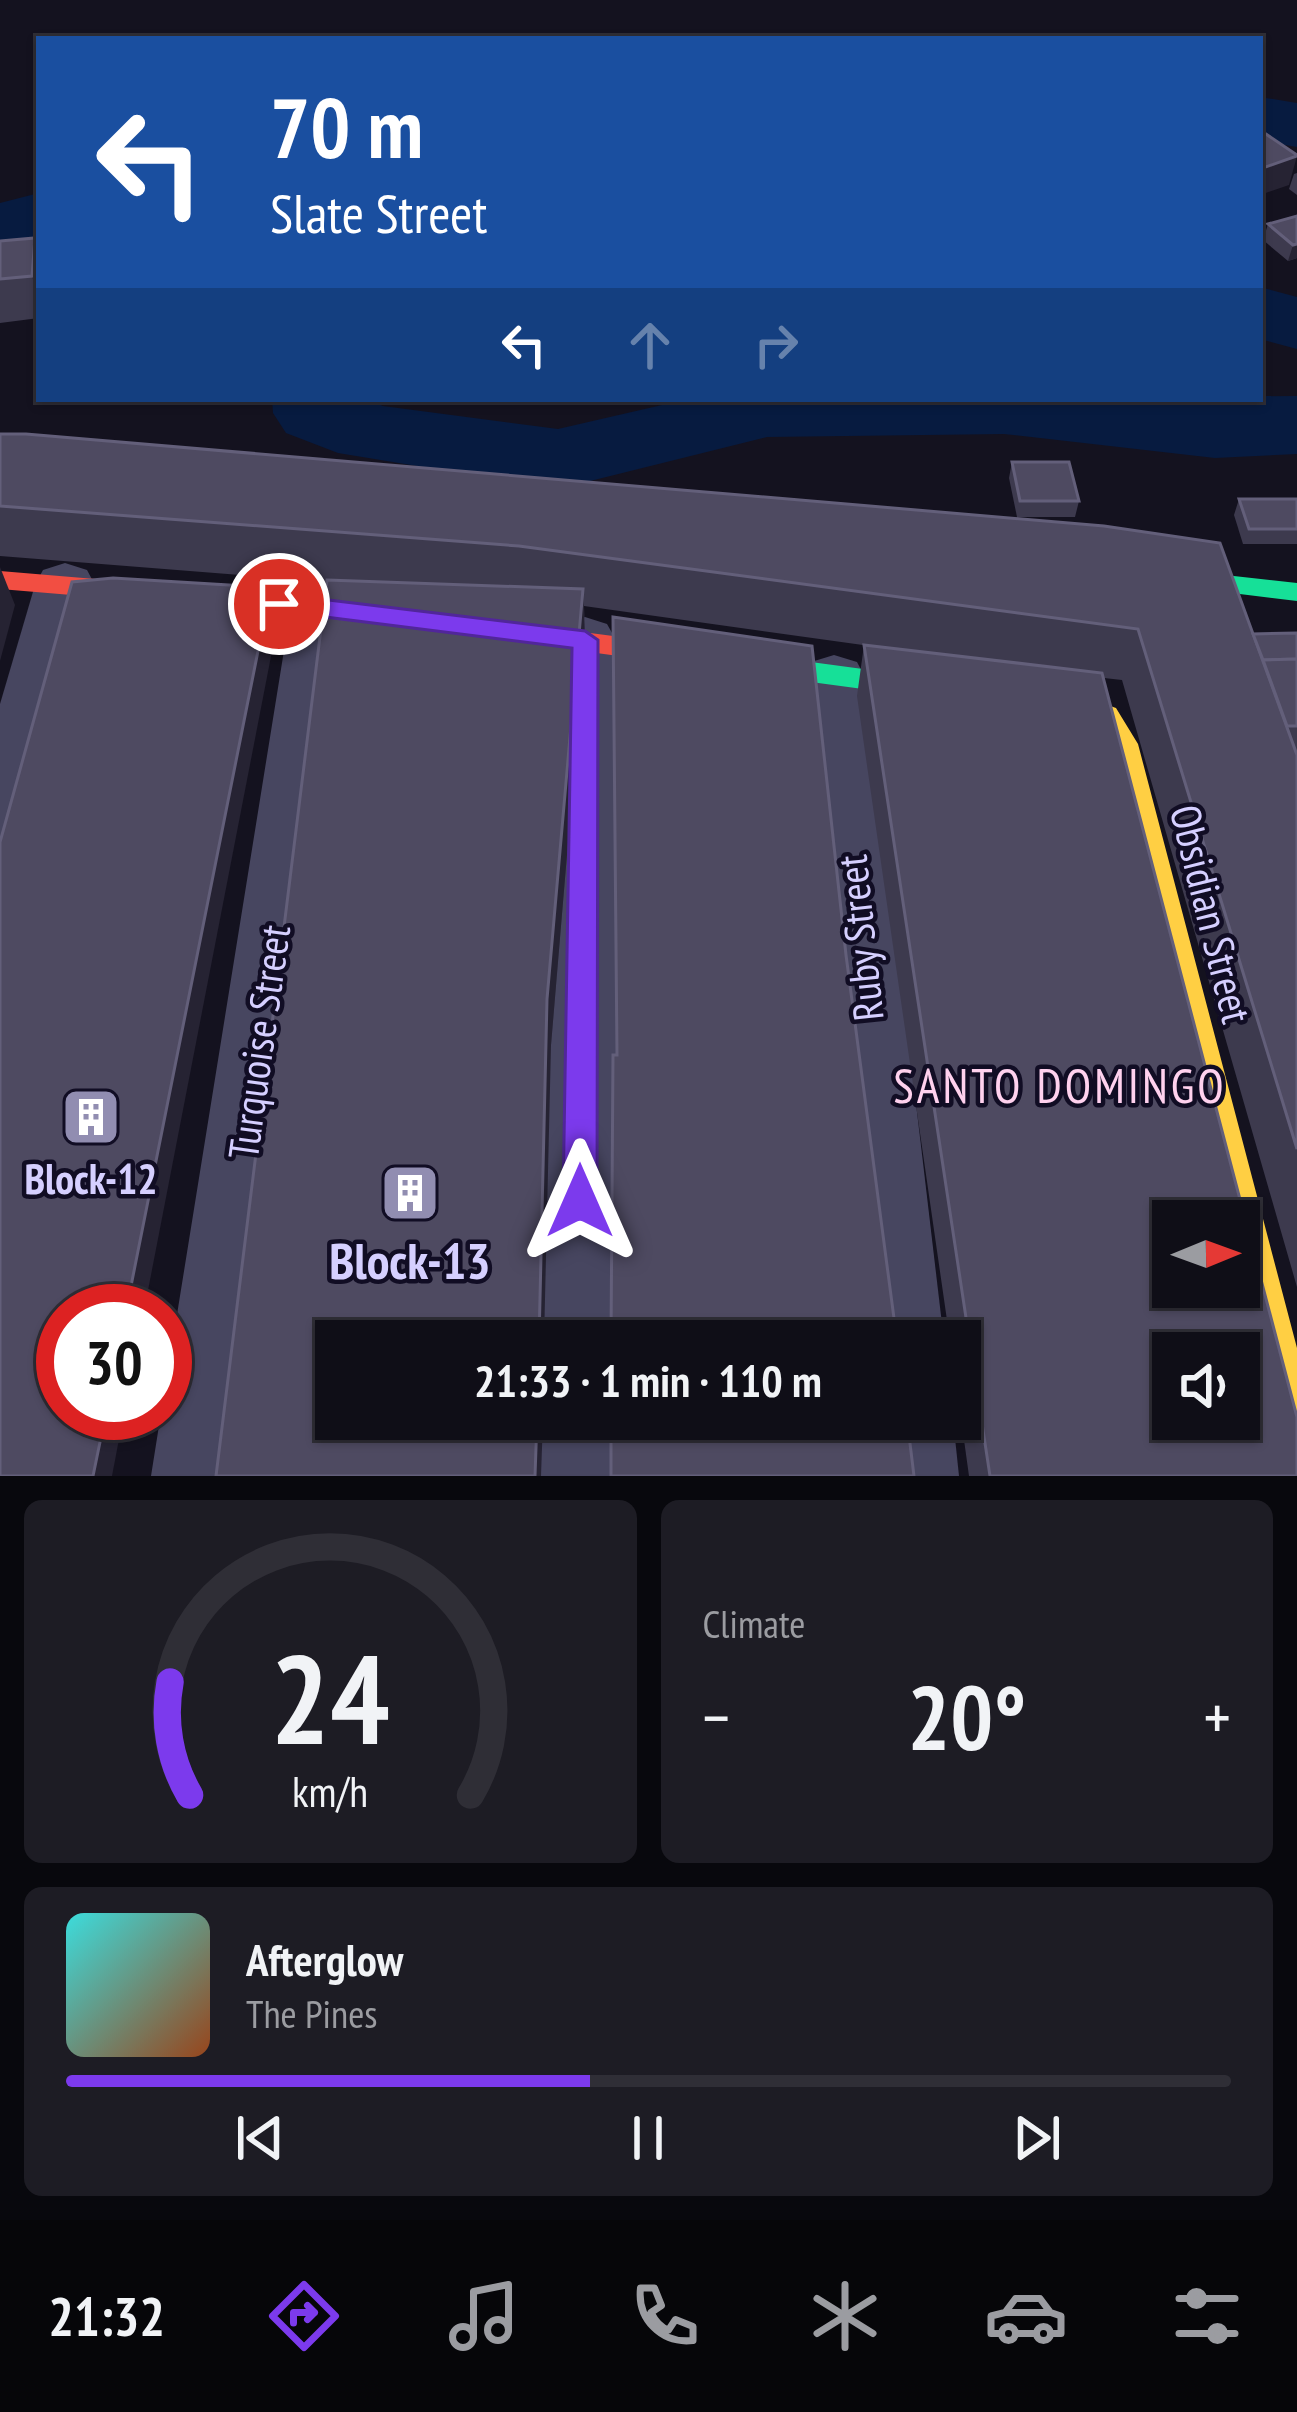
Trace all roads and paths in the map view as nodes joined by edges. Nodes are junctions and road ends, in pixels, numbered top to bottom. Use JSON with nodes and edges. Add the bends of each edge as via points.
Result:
{"nodes":[{"id":1,"x":1126,"y":573,"type":"edge"},
{"id":2,"x":0,"y":580,"type":"edge"},
{"id":3,"x":64,"y":585,"type":"junction"},
{"id":4,"x":1297,"y":592,"type":"edge"},
{"id":5,"x":322,"y":607,"type":"junction"},
{"id":6,"x":585,"y":640,"type":"junction"},
{"id":7,"x":834,"y":679,"type":"junction"},
{"id":8,"x":964,"y":692,"type":"edge"},
{"id":9,"x":1008,"y":697,"type":"edge"},
{"id":10,"x":0,"y":822,"type":"edge"},
{"id":11,"x":578,"y":1320,"type":"edge"},
{"id":12,"x":899,"y":1320,"type":"edge"},
{"id":13,"x":1297,"y":1416,"type":"edge"},
{"id":14,"x":578,"y":1440,"type":"edge"},
{"id":15,"x":911,"y":1440,"type":"edge"},
{"id":16,"x":196,"y":1476,"type":"edge"},
{"id":17,"x":577,"y":1476,"type":"edge"},
{"id":18,"x":914,"y":1476,"type":"edge"}],
"edges":[{"from":1,"to":4,"type":"street"},
{"from":2,"to":3,"type":"street"},
{"from":3,"to":5,"type":"street"},
{"from":3,"to":10,"type":"street"},
{"from":5,"to":6,"type":"street"},
{"from":5,"to":16,"type":"street","name":"Turquoise Street"},
{"from":6,"to":7,"type":"street"},
{"from":6,"to":11,"type":"street"},
{"from":7,"to":8,"type":"street"},
{"from":7,"to":12,"type":"street","name":"Ruby Street"},
{"from":9,"to":13,"type":"street","name":"Obsidian Street","via":[[1107,715],[1124,744]]},
{"from":14,"to":17,"type":"street"},
{"from":15,"to":18,"type":"street"}]}
